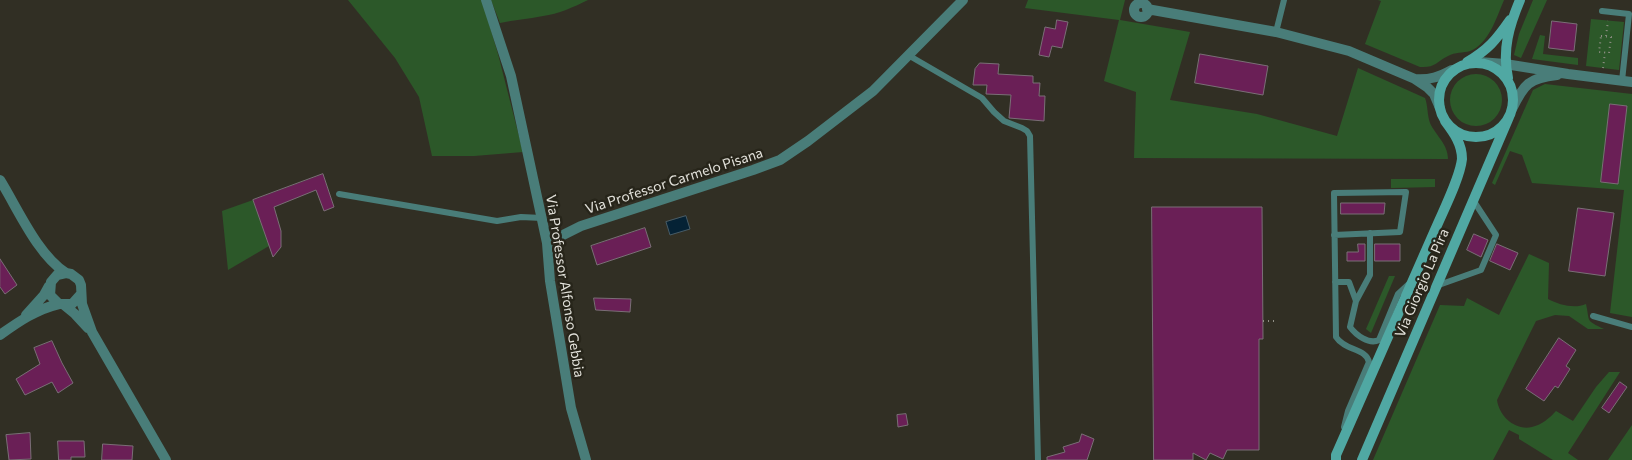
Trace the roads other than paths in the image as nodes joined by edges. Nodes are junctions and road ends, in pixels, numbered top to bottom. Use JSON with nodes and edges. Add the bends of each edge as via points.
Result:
{"nodes":[{"id":1,"x":486,"y":0,"type":"edge"},
{"id":2,"x":963,"y":0,"type":"edge"},
{"id":3,"x":1284,"y":0,"type":"edge"},
{"id":4,"x":1520,"y":0,"type":"edge"},
{"id":5,"x":1147,"y":9,"type":"dead end"},
{"id":6,"x":1605,"y":11,"type":"road end"},
{"id":7,"x":1513,"y":16,"type":"junction"},
{"id":8,"x":1276,"y":32,"type":"junction"},
{"id":9,"x":908,"y":55,"type":"junction"},
{"id":10,"x":1479,"y":62,"type":"junction"},
{"id":11,"x":1505,"y":64,"type":"junction"},
{"id":12,"x":1462,"y":65,"type":"junction"},
{"id":13,"x":1452,"y":70,"type":"junction"},
{"id":14,"x":1568,"y":74,"type":"junction"},
{"id":15,"x":1415,"y":79,"type":"junction"},
{"id":16,"x":1627,"y":81,"type":"edge"},
{"id":17,"x":1509,"y":82,"type":"junction"},
{"id":18,"x":1440,"y":108,"type":"junction"},
{"id":19,"x":1511,"y":113,"type":"junction"},
{"id":20,"x":1446,"y":121,"type":"junction"},
{"id":21,"x":0,"y":180,"type":"edge"},
{"id":22,"x":339,"y":194,"type":"dead end"},
{"id":23,"x":1473,"y":200,"type":"junction"},
{"id":24,"x":542,"y":218,"type":"junction"},
{"id":25,"x":1370,"y":233,"type":"junction"},
{"id":26,"x":1334,"y":235,"type":"junction"},
{"id":27,"x":547,"y":243,"type":"junction"},
{"id":28,"x":43,"y":253,"type":"junction"},
{"id":29,"x":66,"y":273,"type":"junction"},
{"id":30,"x":1414,"y":280,"type":"junction"},
{"id":31,"x":1335,"y":282,"type":"junction"},
{"id":32,"x":50,"y":284,"type":"junction"},
{"id":33,"x":1436,"y":286,"type":"junction"},
{"id":34,"x":81,"y":294,"type":"junction"},
{"id":35,"x":1356,"y":301,"type":"junction"},
{"id":36,"x":61,"y":304,"type":"junction"},
{"id":37,"x":1593,"y":316,"type":"dead end"},
{"id":38,"x":22,"y":320,"type":"junction"},
{"id":39,"x":1632,"y":326,"type":"edge"},
{"id":40,"x":92,"y":332,"type":"junction"},
{"id":41,"x":0,"y":335,"type":"edge"},
{"id":42,"x":1340,"y":446,"type":"junction"},
{"id":43,"x":166,"y":460,"type":"edge"},
{"id":44,"x":586,"y":460,"type":"edge"},
{"id":45,"x":1038,"y":460,"type":"edge"},
{"id":46,"x":1336,"y":460,"type":"edge"},
{"id":47,"x":1362,"y":460,"type":"edge"}],
"edges":[{"from":1,"to":24,"type":"street","name":"Via Professor Alfonso Gebbia","via":[[511,76]]},
{"from":2,"to":9,"type":"street","name":"Via Professor Carmelo Pisana"},
{"from":3,"to":8,"type":"lane"},
{"from":4,"to":7,"type":"main road"},
{"from":5,"to":8,"type":"street"},
{"from":6,"to":16,"type":"lane","via":[[1629,14]]},
{"from":7,"to":11,"type":"main road"},
{"from":7,"to":12,"type":"main road","via":[[1494,43]]},
{"from":8,"to":15,"type":"street","via":[[1348,51]]},
{"from":9,"to":27,"type":"street","name":"Via Professor Carmelo Pisana","via":[[873,91],[780,160],[582,226]]},
{"from":9,"to":45,"type":"lane","via":[[982,98],[1004,121],[1022,128],[1030,136]]},
{"from":10,"to":11,"type":"street"},
{"from":10,"to":12,"type":"main road"},
{"from":10,"to":17,"type":"main road","via":[[1496,68]]},
{"from":11,"to":14,"type":"street"},
{"from":11,"to":17,"type":"main road"},
{"from":12,"to":13,"type":"main road"},
{"from":13,"to":15,"type":"street","via":[[1434,79]]},
{"from":13,"to":18,"type":"main road","via":[[1440,89]]},
{"from":14,"to":16,"type":"street"},
{"from":14,"to":19,"type":"street","via":[[1546,76],[1524,86]]},
{"from":15,"to":18,"type":"street","via":[[1434,94]]},
{"from":17,"to":19,"type":"main road","via":[[1513,100]]},
{"from":18,"to":20,"type":"main road"},
{"from":19,"to":20,"type":"main road","via":[[1497,131],[1480,137],[1460,134]]},
{"from":19,"to":23,"type":"main road","name":"Via Giorgio La Pira"},
{"from":20,"to":30,"type":"main road","name":"Via Giorgio La Pira","via":[[1458,139],[1462,161]]},
{"from":21,"to":28,"type":"street"},
{"from":22,"to":24,"type":"lane","via":[[497,221]]},
{"from":23,"to":33,"type":"main road","name":"Via Giorgio La Pira"},
{"from":23,"to":33,"type":"lane","via":[[1496,235],[1481,270]]},
{"from":24,"to":27,"type":"street","name":"Via Professor Alfonso Gebbia"},
{"from":25,"to":26,"type":"lane"},
{"from":25,"to":26,"type":"lane","via":[[1400,232],[1406,192],[1334,193]]},
{"from":25,"to":35,"type":"lane","via":[[1370,275]]},
{"from":26,"to":31,"type":"lane"},
{"from":27,"to":44,"type":"street","name":"Via Professor Alfonso Gebbia","via":[[550,281],[571,408]]},
{"from":28,"to":29,"type":"street"},
{"from":28,"to":32,"type":"street","via":[[50,271]]},
{"from":29,"to":32,"type":"street","via":[[56,275]]},
{"from":29,"to":34,"type":"street","via":[[79,280]]},
{"from":30,"to":35,"type":"lane","via":[[1398,294],[1379,340],[1375,342],[1350,327]]},
{"from":30,"to":42,"type":"main road","name":"Via Giorgio La Pira"},
{"from":31,"to":35,"type":"lane","via":[[1350,282]]},
{"from":31,"to":42,"type":"lane","via":[[1336,337],[1341,344],[1367,356],[1369,362],[1348,411]]},
{"from":32,"to":36,"type":"street","via":[[50,295]]},
{"from":32,"to":38,"type":"street"},
{"from":33,"to":47,"type":"main road","name":"Via Giorgio La Pira"},
{"from":34,"to":36,"type":"street","via":[[72,304]]},
{"from":34,"to":40,"type":"street"},
{"from":36,"to":38,"type":"street"},
{"from":36,"to":40,"type":"street"},
{"from":37,"to":39,"type":"lane"},
{"from":38,"to":41,"type":"street"},
{"from":40,"to":43,"type":"street"},
{"from":42,"to":46,"type":"main road","name":"Via Giorgio La Pira"}]}
